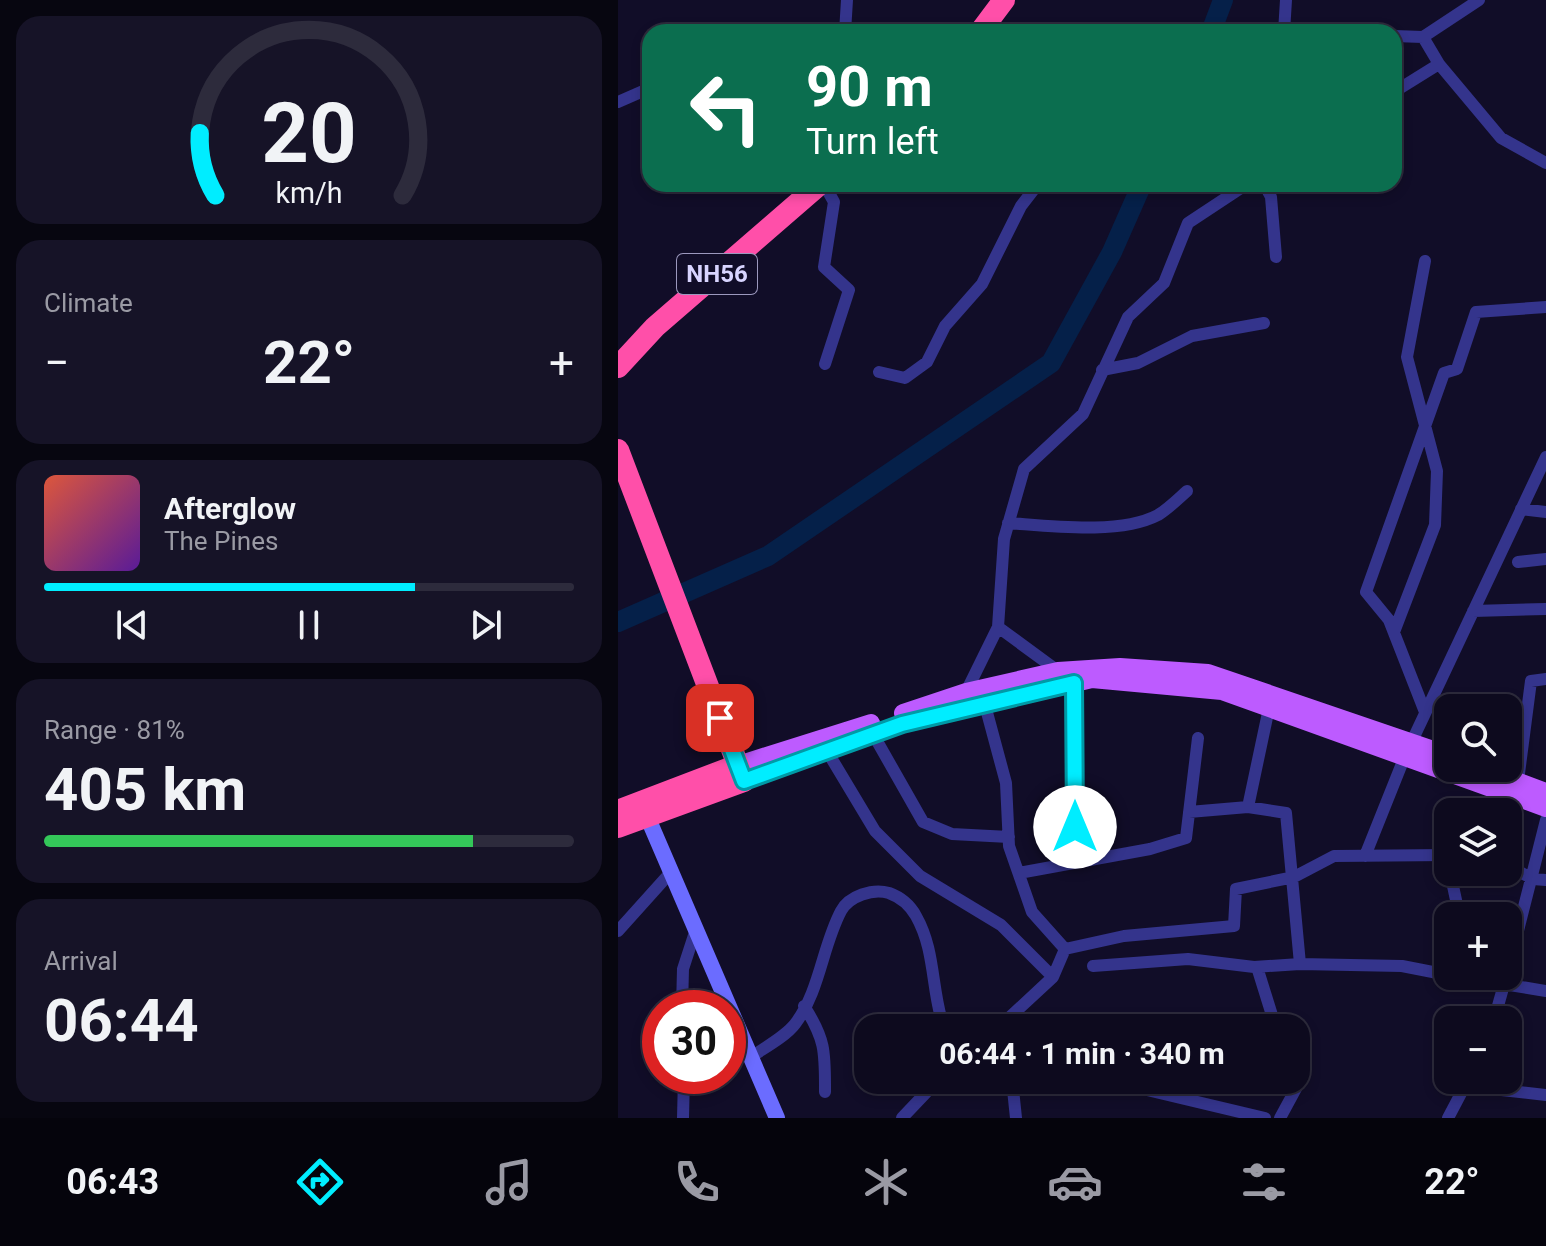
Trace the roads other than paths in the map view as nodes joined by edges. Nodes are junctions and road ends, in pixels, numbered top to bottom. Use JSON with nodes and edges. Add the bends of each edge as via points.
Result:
{"nodes":[{"id":1,"x":847,"y":0,"type":"edge"},
{"id":2,"x":1004,"y":0,"type":"edge"},
{"id":3,"x":1286,"y":0,"type":"edge"},
{"id":4,"x":1479,"y":0,"type":"edge"},
{"id":5,"x":846,"y":24,"type":"edge"},
{"id":6,"x":990,"y":24,"type":"edge"},
{"id":7,"x":1284,"y":24,"type":"edge"},
{"id":8,"x":1402,"y":36,"type":"edge"},
{"id":9,"x":1423,"y":37,"type":"junction"},
{"id":10,"x":1439,"y":64,"type":"junction"},
{"id":11,"x":1402,"y":87,"type":"edge"},
{"id":12,"x":642,"y":92,"type":"edge"},
{"id":13,"x":618,"y":102,"type":"edge"},
{"id":14,"x":1546,"y":163,"type":"edge"},
{"id":15,"x":813,"y":192,"type":"edge"},
{"id":16,"x":827,"y":192,"type":"edge"},
{"id":17,"x":1032,"y":192,"type":"edge"},
{"id":18,"x":1235,"y":192,"type":"edge"},
{"id":19,"x":1268,"y":192,"type":"edge"},
{"id":20,"x":1276,"y":257,"type":"dead end"},
{"id":21,"x":1425,"y":261,"type":"dead end"},
{"id":22,"x":1546,"y":307,"type":"edge"},
{"id":23,"x":1264,"y":323,"type":"dead end"},
{"id":24,"x":825,"y":364,"type":"dead end"},
{"id":25,"x":618,"y":367,"type":"edge"},
{"id":26,"x":1102,"y":370,"type":"junction"},
{"id":27,"x":879,"y":372,"type":"dead end"},
{"id":28,"x":1424,"y":422,"type":"junction"},
{"id":29,"x":618,"y":450,"type":"edge"},
{"id":30,"x":1545,"y":463,"type":"edge"},
{"id":31,"x":1187,"y":491,"type":"dead end"},
{"id":32,"x":1521,"y":509,"type":"junction"},
{"id":33,"x":1546,"y":512,"type":"edge"},
{"id":34,"x":1008,"y":523,"type":"junction"},
{"id":35,"x":1546,"y":559,"type":"edge"},
{"id":36,"x":1518,"y":562,"type":"dead end"},
{"id":37,"x":1546,"y":609,"type":"edge"},
{"id":38,"x":1473,"y":611,"type":"junction"},
{"id":39,"x":998,"y":627,"type":"junction"},
{"id":40,"x":1394,"y":632,"type":"junction"},
{"id":41,"x":1058,"y":671,"type":"junction"},
{"id":42,"x":1546,"y":679,"type":"edge"},
{"id":43,"x":1074,"y":683,"type":"junction"},
{"id":44,"x":966,"y":692,"type":"junction"},
{"id":45,"x":985,"y":705,"type":"junction"},
{"id":46,"x":1269,"y":708,"type":"junction"},
{"id":47,"x":1425,"y":712,"type":"junction"},
{"id":48,"x":873,"y":734,"type":"junction"},
{"id":49,"x":1198,"y":738,"type":"dead end"},
{"id":50,"x":1408,"y":749,"type":"junction"},
{"id":51,"x":1522,"y":750,"type":"edge"},
{"id":52,"x":1434,"y":753,"type":"edge"},
{"id":53,"x":820,"y":754,"type":"junction"},
{"id":54,"x":741,"y":773,"type":"junction"},
{"id":55,"x":1521,"y":782,"type":"edge"},
{"id":56,"x":1546,"y":792,"type":"edge"},
{"id":57,"x":1248,"y":807,"type":"junction"},
{"id":58,"x":1546,"y":808,"type":"edge"},
{"id":59,"x":618,"y":811,"type":"edge"},
{"id":60,"x":1189,"y":812,"type":"junction"},
{"id":61,"x":647,"y":816,"type":"junction"},
{"id":62,"x":1546,"y":820,"type":"edge"},
{"id":63,"x":618,"y":827,"type":"edge"},
{"id":64,"x":1075,"y":827,"type":"dead end"},
{"id":65,"x":1009,"y":837,"type":"junction"},
{"id":66,"x":1365,"y":856,"type":"junction"},
{"id":67,"x":1434,"y":858,"type":"edge"},
{"id":68,"x":671,"y":872,"type":"junction"},
{"id":69,"x":1019,"y":873,"type":"junction"},
{"id":70,"x":1294,"y":877,"type":"junction"},
{"id":71,"x":1539,"y":880,"type":"edge"},
{"id":72,"x":696,"y":929,"type":"junction"},
{"id":73,"x":1522,"y":929,"type":"edge"},
{"id":74,"x":618,"y":931,"type":"edge"},
{"id":75,"x":1065,"y":949,"type":"junction"},
{"id":76,"x":1300,"y":964,"type":"junction"},
{"id":77,"x":1093,"y":966,"type":"dead end"},
{"id":78,"x":1257,"y":967,"type":"junction"},
{"id":79,"x":1434,"y":973,"type":"edge"},
{"id":80,"x":1053,"y":977,"type":"junction"},
{"id":81,"x":1522,"y":985,"type":"edge"},
{"id":82,"x":682,"y":990,"type":"edge"},
{"id":83,"x":1546,"y":991,"type":"edge"},
{"id":84,"x":804,"y":1006,"type":"junction"},
{"id":85,"x":939,"y":1014,"type":"edge"},
{"id":86,"x":1013,"y":1014,"type":"edge"},
{"id":87,"x":1272,"y":1014,"type":"edge"},
{"id":88,"x":751,"y":1057,"type":"junction"},
{"id":89,"x":1522,"y":1091,"type":"edge"},
{"id":90,"x":825,"y":1092,"type":"dead end"},
{"id":91,"x":684,"y":1094,"type":"edge"},
{"id":92,"x":925,"y":1094,"type":"edge"},
{"id":93,"x":1013,"y":1094,"type":"edge"},
{"id":94,"x":1164,"y":1094,"type":"edge"},
{"id":95,"x":1293,"y":1094,"type":"edge"},
{"id":96,"x":1460,"y":1094,"type":"edge"},
{"id":97,"x":1546,"y":1095,"type":"edge"},
{"id":98,"x":683,"y":1118,"type":"edge"},
{"id":99,"x":777,"y":1118,"type":"edge"},
{"id":100,"x":902,"y":1118,"type":"edge"},
{"id":101,"x":1016,"y":1118,"type":"edge"},
{"id":102,"x":1265,"y":1118,"type":"edge"},
{"id":103,"x":1280,"y":1118,"type":"edge"},
{"id":104,"x":1448,"y":1118,"type":"edge"}],
"edges":[{"from":1,"to":5,"type":"street"},
{"from":2,"to":6,"type":"highway"},
{"from":3,"to":7,"type":"street"},
{"from":4,"to":9,"type":"street"},
{"from":8,"to":9,"type":"street"},
{"from":9,"to":10,"type":"street"},
{"from":10,"to":11,"type":"street"},
{"from":10,"to":14,"type":"street","via":[[1501,138]]},
{"from":12,"to":13,"type":"street"},
{"from":15,"to":25,"type":"highway","number":"NH56","via":[[655,327]]},
{"from":16,"to":24,"type":"street","via":[[834,202],[824,267],[849,290]]},
{"from":17,"to":27,"type":"street","via":[[982,284],[945,326],[927,362],[905,378]]},
{"from":18,"to":26,"type":"street","via":[[1188,223],[1164,283],[1128,317]]},
{"from":19,"to":20,"type":"street"},
{"from":21,"to":28,"type":"street","via":[[1407,357]]},
{"from":22,"to":28,"type":"street","via":[[1476,312],[1457,369],[1444,373]]},
{"from":23,"to":26,"type":"street","via":[[1192,336],[1138,363]]},
{"from":26,"to":34,"type":"street","via":[[1083,414],[1024,469]]},
{"from":28,"to":40,"type":"street","via":[[1437,471],[1435,525]]},
{"from":28,"to":40,"type":"street","via":[[1366,592]]},
{"from":29,"to":54,"type":"highway"},
{"from":30,"to":32,"type":"street"},
{"from":31,"to":34,"type":"street","via":[[1160,514],[1142,521],[1078,527]]},
{"from":32,"to":33,"type":"street"},
{"from":32,"to":38,"type":"street"},
{"from":34,"to":39,"type":"street"},
{"from":35,"to":36,"type":"street"},
{"from":37,"to":38,"type":"street"},
{"from":38,"to":47,"type":"street"},
{"from":39,"to":41,"type":"street"},
{"from":39,"to":44,"type":"street"},
{"from":40,"to":47,"type":"street"},
{"from":41,"to":44,"type":"main road"},
{"from":41,"to":50,"type":"main road","via":[[1120,667],[1208,673]]},
{"from":42,"to":51,"type":"street","via":[[1531,681]]},
{"from":43,"to":45,"type":"main road"},
{"from":43,"to":46,"type":"main road","via":[[1092,679],[1222,691]]},
{"from":43,"to":64,"type":"street"},
{"from":44,"to":54,"type":"main road"},
{"from":45,"to":48,"type":"main road"},
{"from":45,"to":65,"type":"street","via":[[1006,783]]},
{"from":46,"to":50,"type":"main road"},
{"from":46,"to":57,"type":"street"},
{"from":47,"to":50,"type":"street"},
{"from":48,"to":53,"type":"main road"},
{"from":48,"to":65,"type":"street","via":[[923,822],[952,834]]},
{"from":49,"to":60,"type":"street"},
{"from":50,"to":52,"type":"main road"},
{"from":50,"to":58,"type":"main road"},
{"from":50,"to":66,"type":"street"},
{"from":53,"to":54,"type":"main road"},
{"from":53,"to":80,"type":"street","via":[[875,831],[920,876],[1001,925]]},
{"from":54,"to":59,"type":"highway"},
{"from":54,"to":61,"type":"highway"},
{"from":55,"to":56,"type":"main road"},
{"from":57,"to":60,"type":"street"},
{"from":57,"to":70,"type":"street","via":[[1286,813]]},
{"from":60,"to":69,"type":"street","via":[[1186,838]]},
{"from":61,"to":63,"type":"highway"},
{"from":61,"to":68,"type":"street"},
{"from":62,"to":71,"type":"street"},
{"from":65,"to":69,"type":"street"},
{"from":66,"to":67,"type":"street"},
{"from":66,"to":70,"type":"street","via":[[1334,856]]},
{"from":68,"to":72,"type":"street"},
{"from":68,"to":74,"type":"street"},
{"from":69,"to":75,"type":"street","via":[[1032,912]]},
{"from":70,"to":75,"type":"street","via":[[1236,889],[1234,926],[1124,936]]},
{"from":70,"to":76,"type":"street"},
{"from":71,"to":73,"type":"street"},
{"from":72,"to":82,"type":"street","via":[[683,969]]},
{"from":72,"to":88,"type":"street"},
{"from":75,"to":80,"type":"street"},
{"from":76,"to":78,"type":"street"},
{"from":76,"to":79,"type":"street","via":[[1402,966]]},
{"from":77,"to":78,"type":"street","via":[[1188,959]]},
{"from":78,"to":87,"type":"street"},
{"from":80,"to":86,"type":"street"},
{"from":81,"to":83,"type":"street"},
{"from":84,"to":85,"type":"street","via":[[842,909],[856,897],[880,890],[900,897],[916,914],[931,952]]},
{"from":84,"to":88,"type":"street","via":[[794,1026]]},
{"from":84,"to":90,"type":"street","via":[[825,1048]]},
{"from":88,"to":99,"type":"street"},
{"from":89,"to":97,"type":"street"},
{"from":91,"to":98,"type":"street"},
{"from":92,"to":100,"type":"street"},
{"from":93,"to":101,"type":"street"},
{"from":94,"to":102,"type":"street"},
{"from":95,"to":103,"type":"street"},
{"from":96,"to":104,"type":"street"}]}
